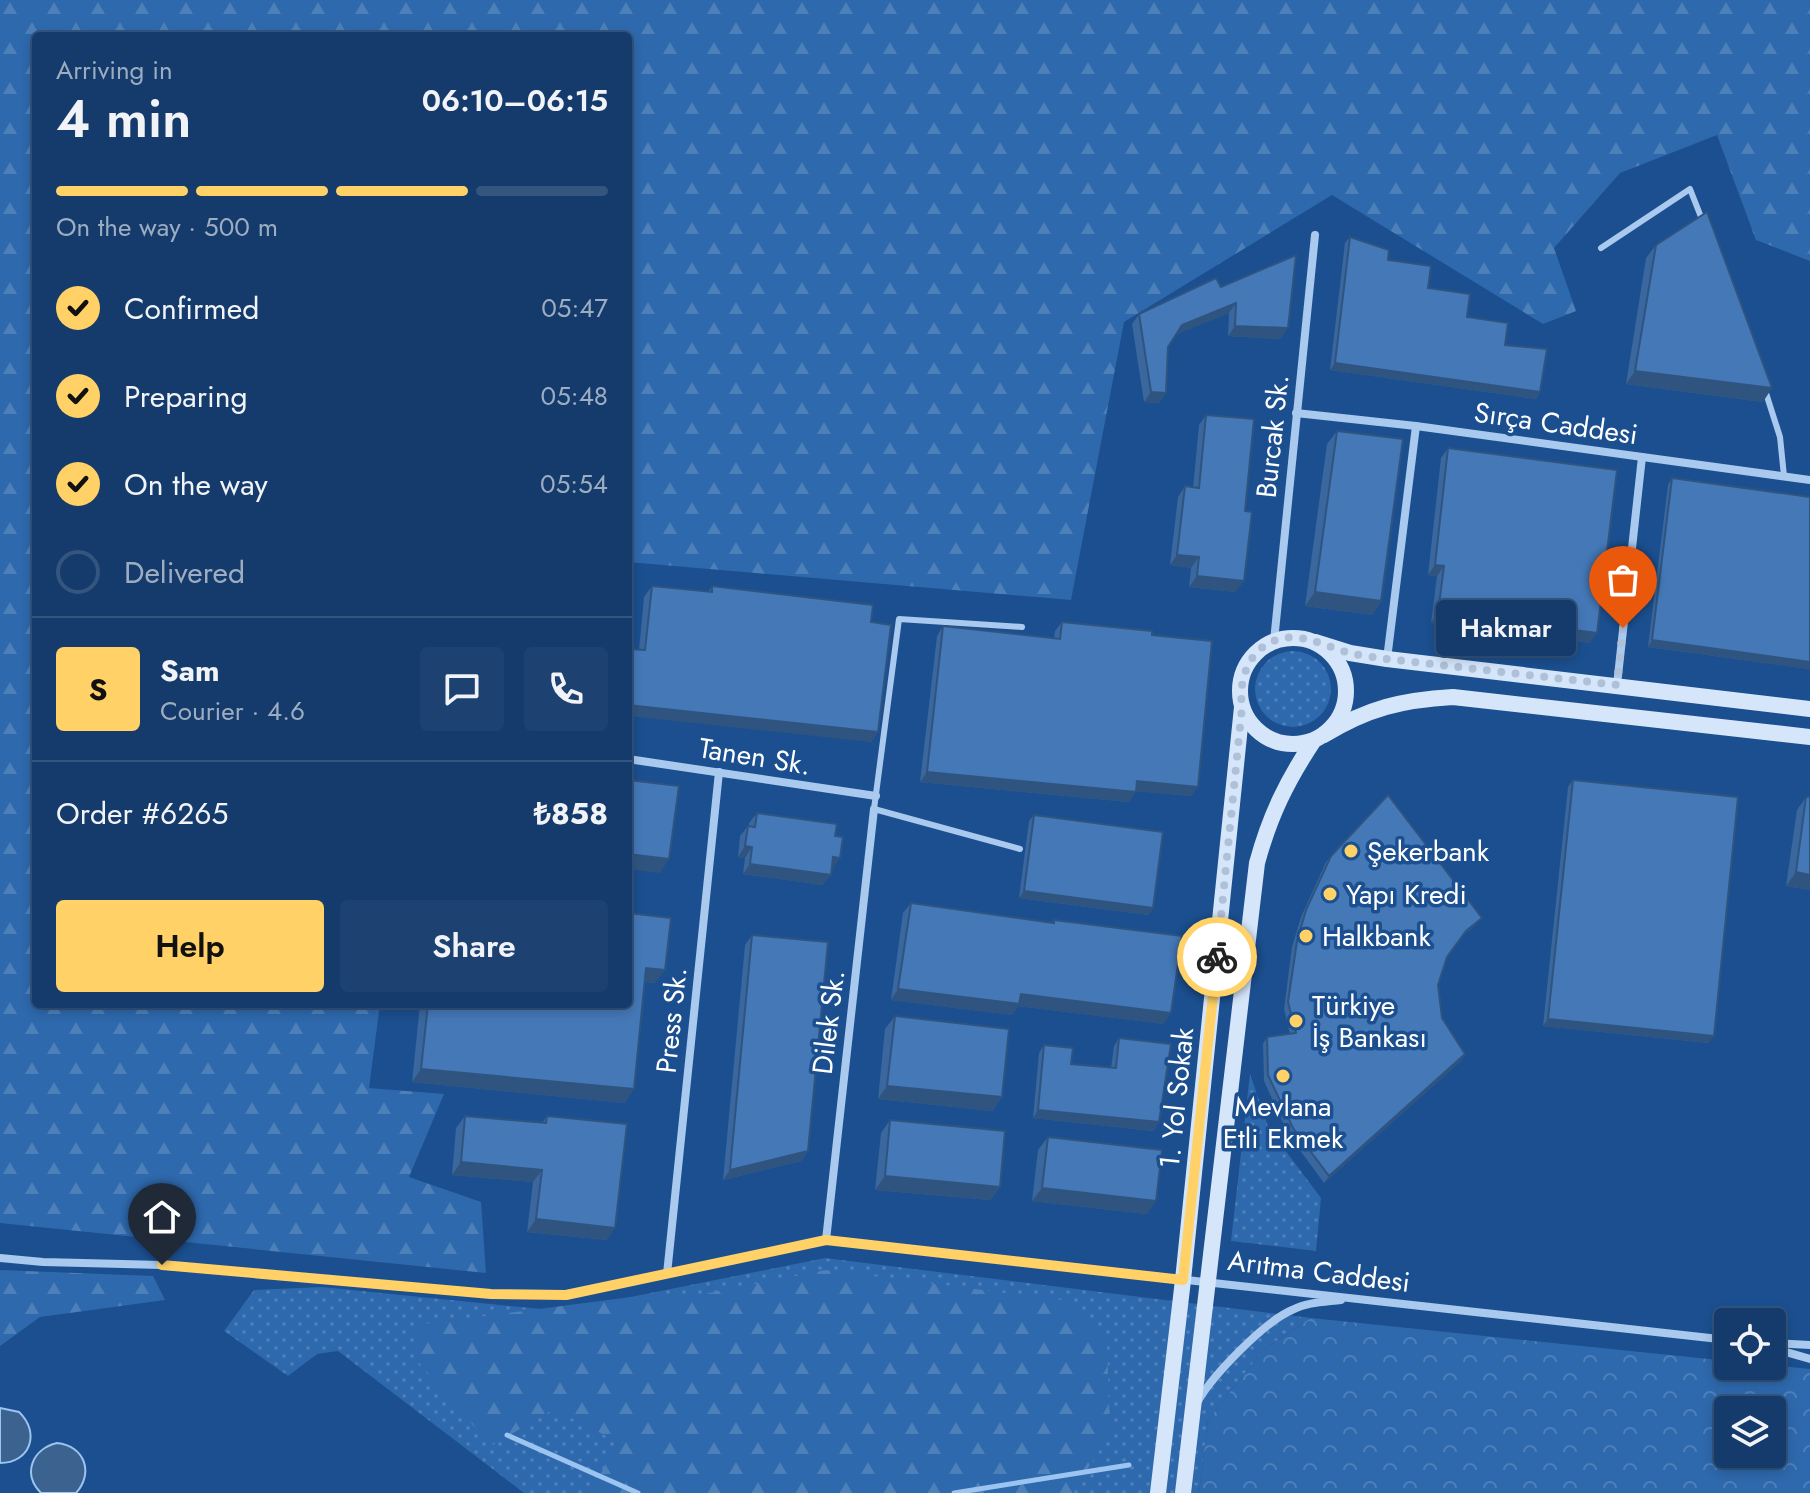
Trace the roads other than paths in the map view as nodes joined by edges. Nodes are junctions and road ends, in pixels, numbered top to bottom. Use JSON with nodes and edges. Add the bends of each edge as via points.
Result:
{"nodes":[{"id":1,"x":1707,"y":233,"type":"edge"},
{"id":2,"x":1315,"y":235,"type":"dead end"},
{"id":3,"x":1601,"y":248,"type":"dead end"},
{"id":4,"x":1760,"y":379,"type":"edge"},
{"id":5,"x":1296,"y":413,"type":"junction"},
{"id":6,"x":1416,"y":426,"type":"junction"},
{"id":7,"x":1642,"y":457,"type":"junction"},
{"id":8,"x":1784,"y":476,"type":"junction"},
{"id":9,"x":1810,"y":480,"type":"edge"},
{"id":10,"x":1022,"y":627,"type":"dead end"},
{"id":11,"x":1274,"y":641,"type":"junction"},
{"id":12,"x":1315,"y":642,"type":"junction"},
{"id":13,"x":1387,"y":659,"type":"junction"},
{"id":14,"x":1617,"y":685,"type":"junction"},
{"id":15,"x":1242,"y":707,"type":"junction"},
{"id":16,"x":1810,"y":709,"type":"edge"},
{"id":17,"x":1810,"y":737,"type":"edge"},
{"id":18,"x":1319,"y":738,"type":"junction"},
{"id":19,"x":632,"y":760,"type":"edge"},
{"id":20,"x":719,"y":772,"type":"junction"},
{"id":21,"x":876,"y":796,"type":"junction"},
{"id":22,"x":874,"y":809,"type":"junction"},
{"id":23,"x":1020,"y":849,"type":"dead end"},
{"id":24,"x":826,"y":1240,"type":"junction"},
{"id":25,"x":0,"y":1258,"type":"edge"},
{"id":26,"x":667,"y":1274,"type":"junction"},
{"id":27,"x":1183,"y":1280,"type":"junction"},
{"id":28,"x":1210,"y":1281,"type":"junction"},
{"id":29,"x":1362,"y":1299,"type":"junction"},
{"id":30,"x":1714,"y":1338,"type":"edge"},
{"id":31,"x":1810,"y":1345,"type":"edge"},
{"id":32,"x":1786,"y":1346,"type":"edge"},
{"id":33,"x":1786,"y":1351,"type":"edge"},
{"id":34,"x":1810,"y":1359,"type":"edge"},
{"id":35,"x":1192,"y":1412,"type":"junction"},
{"id":36,"x":1158,"y":1493,"type":"edge"},
{"id":37,"x":1183,"y":1493,"type":"edge"}],
"edges":[{"from":1,"to":3,"type":"lane","via":[[1690,189]]},
{"from":2,"to":5,"type":"street","name":"Burcak Sk."},
{"from":4,"to":8,"type":"lane","via":[[1777,423]]},
{"from":5,"to":6,"type":"street","name":"Sırça Caddesi"},
{"from":5,"to":11,"type":"street","name":"Burcak Sk."},
{"from":6,"to":7,"type":"street","name":"Sırça Caddesi"},
{"from":6,"to":13,"type":"street"},
{"from":7,"to":8,"type":"street","name":"Sırça Caddesi"},
{"from":7,"to":14,"type":"street"},
{"from":8,"to":9,"type":"street","name":"Sırça Caddesi"},
{"from":10,"to":21,"type":"lane","via":[[899,619]]},
{"from":11,"to":12,"type":"main road"},
{"from":11,"to":15,"type":"main road","name":"1. Yol Sokak","via":[[1249,661],[1242,676]]},
{"from":12,"to":13,"type":"main road"},
{"from":12,"to":18,"type":"main road","name":"1. Yol Sokak","via":[[1339,665],[1346,697],[1342,713]]},
{"from":13,"to":14,"type":"main road"},
{"from":14,"to":16,"type":"main road"},
{"from":15,"to":18,"type":"main road","name":"1. Yol Sokak","via":[[1263,736],[1279,743]]},
{"from":15,"to":27,"type":"main road","name":"1. Yol Sokak"},
{"from":17,"to":18,"type":"main road","name":"1. Yol Sokak","via":[[1453,697],[1381,706]]},
{"from":18,"to":28,"type":"main road","name":"1. Yol Sokak","via":[[1289,779],[1268,822],[1257,863]]},
{"from":19,"to":20,"type":"street","name":"Tanen Sk."},
{"from":20,"to":21,"type":"street","name":"Tanen Sk."},
{"from":20,"to":26,"type":"street","name":"Press Sk."},
{"from":21,"to":22,"type":"lane"},
{"from":22,"to":23,"type":"lane"},
{"from":22,"to":24,"type":"street","name":"Dilek Sk."},
{"from":24,"to":26,"type":"street","name":"Arıtma Caddesi"},
{"from":24,"to":27,"type":"street","name":"Arıtma Caddesi"},
{"from":25,"to":26,"type":"street","name":"Arıtma Caddesi","via":[[162,1265],[491,1294],[566,1295]]},
{"from":27,"to":28,"type":"street","name":"Arıtma Caddesi"},
{"from":27,"to":36,"type":"main road","name":"1. Yol Sokak"},
{"from":28,"to":29,"type":"street","name":"Arıtma Caddesi"},
{"from":28,"to":35,"type":"main road","name":"1. Yol Sokak"},
{"from":29,"to":30,"type":"street","name":"Arıtma Caddesi"},
{"from":29,"to":35,"type":"street","via":[[1313,1303],[1270,1323],[1211,1382]]},
{"from":31,"to":32,"type":"street"},
{"from":33,"to":34,"type":"street"},
{"from":35,"to":37,"type":"main road","name":"1. Yol Sokak"}]}
